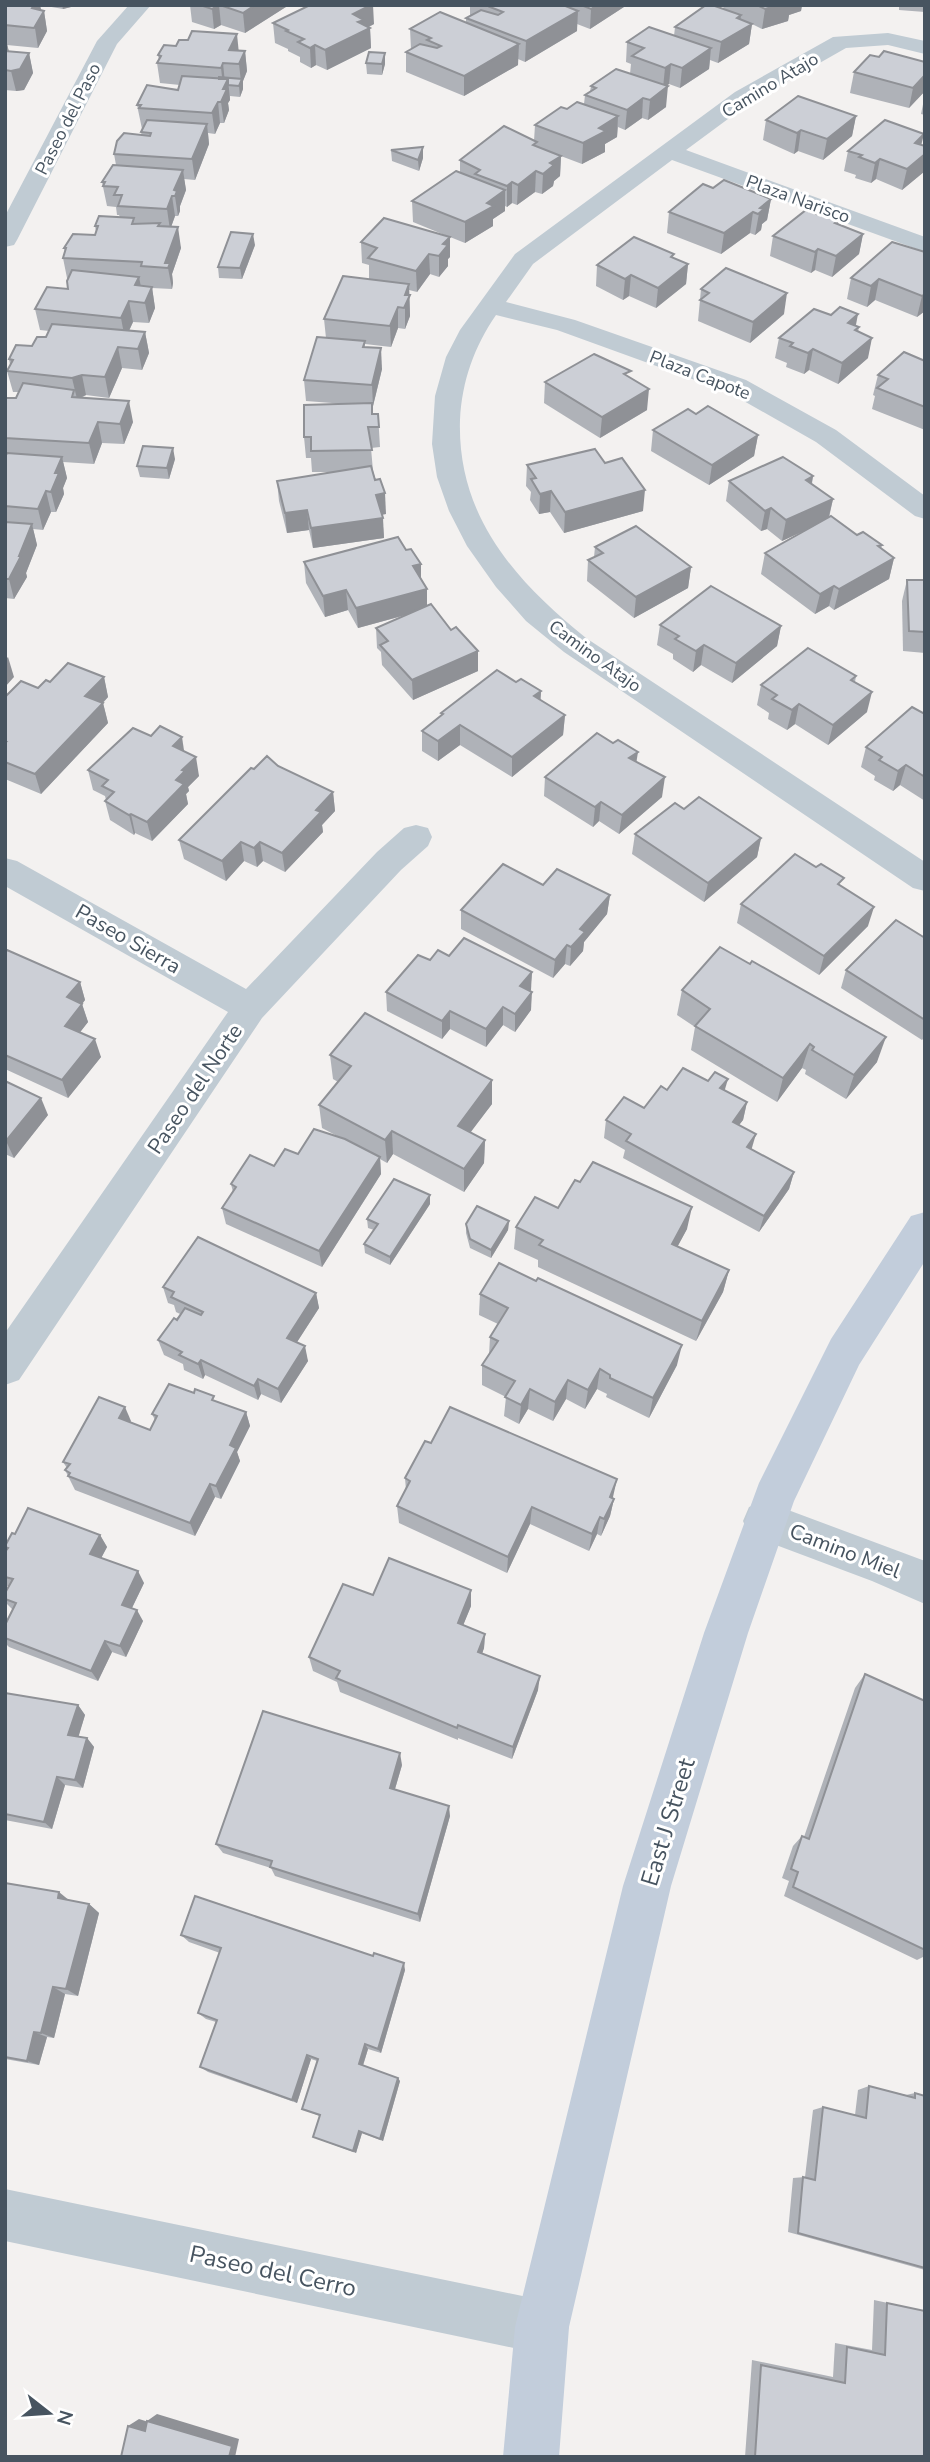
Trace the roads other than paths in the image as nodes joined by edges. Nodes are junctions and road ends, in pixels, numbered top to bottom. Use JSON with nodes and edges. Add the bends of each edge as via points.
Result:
{"nodes":[{"id":1,"x":141,"y":5,"type":"edge"},
{"id":2,"x":925,"y":48,"type":"edge"},
{"id":3,"x":671,"y":152,"type":"junction"},
{"id":4,"x":5,"y":240,"type":"edge"},
{"id":5,"x":925,"y":245,"type":"edge"},
{"id":6,"x":490,"y":306,"type":"junction"},
{"id":7,"x":925,"y":510,"type":"edge"},
{"id":8,"x":416,"y":837,"type":"dead end"},
{"id":9,"x":5,"y":870,"type":"edge"},
{"id":10,"x":925,"y":879,"type":"edge"},
{"id":11,"x":250,"y":1008,"type":"junction"},
{"id":12,"x":925,"y":1228,"type":"edge"},
{"id":13,"x":5,"y":1367,"type":"edge"},
{"id":14,"x":764,"y":1521,"type":"junction"},
{"id":15,"x":925,"y":1583,"type":"edge"},
{"id":16,"x":5,"y":2215,"type":"edge"},
{"id":17,"x":542,"y":2327,"type":"junction"},
{"id":18,"x":531,"y":2457,"type":"edge"}],
"edges":[{"from":1,"to":4,"type":"street","name":"Paseo del Paso","via":[[108,41]]},
{"from":2,"to":3,"type":"street","name":"Camino Atajo","via":[[888,39],[841,42],[743,97]]},
{"from":3,"to":5,"type":"street","name":"Plaza Narisco"},
{"from":3,"to":6,"type":"street","name":"Camino Atajo","via":[[524,259]]},
{"from":6,"to":7,"type":"street","name":"Plaza Capote","via":[[566,325],[737,386],[826,436]]},
{"from":6,"to":10,"type":"street","name":"Camino Atajo","via":[[459,356],[448,396],[446,444],[463,511],[506,580],[575,645]]},
{"from":8,"to":11,"type":"street","name":"Paseo del Norte"},
{"from":9,"to":11,"type":"street","name":"Paseo Sierra"},
{"from":11,"to":13,"type":"street","name":"Paseo del Norte"},
{"from":12,"to":14,"type":"street","name":"East J Street","via":[[845,1352]]},
{"from":14,"to":15,"type":"street","name":"Camino Miel"},
{"from":14,"to":17,"type":"street","name":"East J Street","via":[[647,1886]]},
{"from":16,"to":17,"type":"street","name":"Paseo del Cerro"},
{"from":17,"to":18,"type":"street","name":"East J Street"}]}
